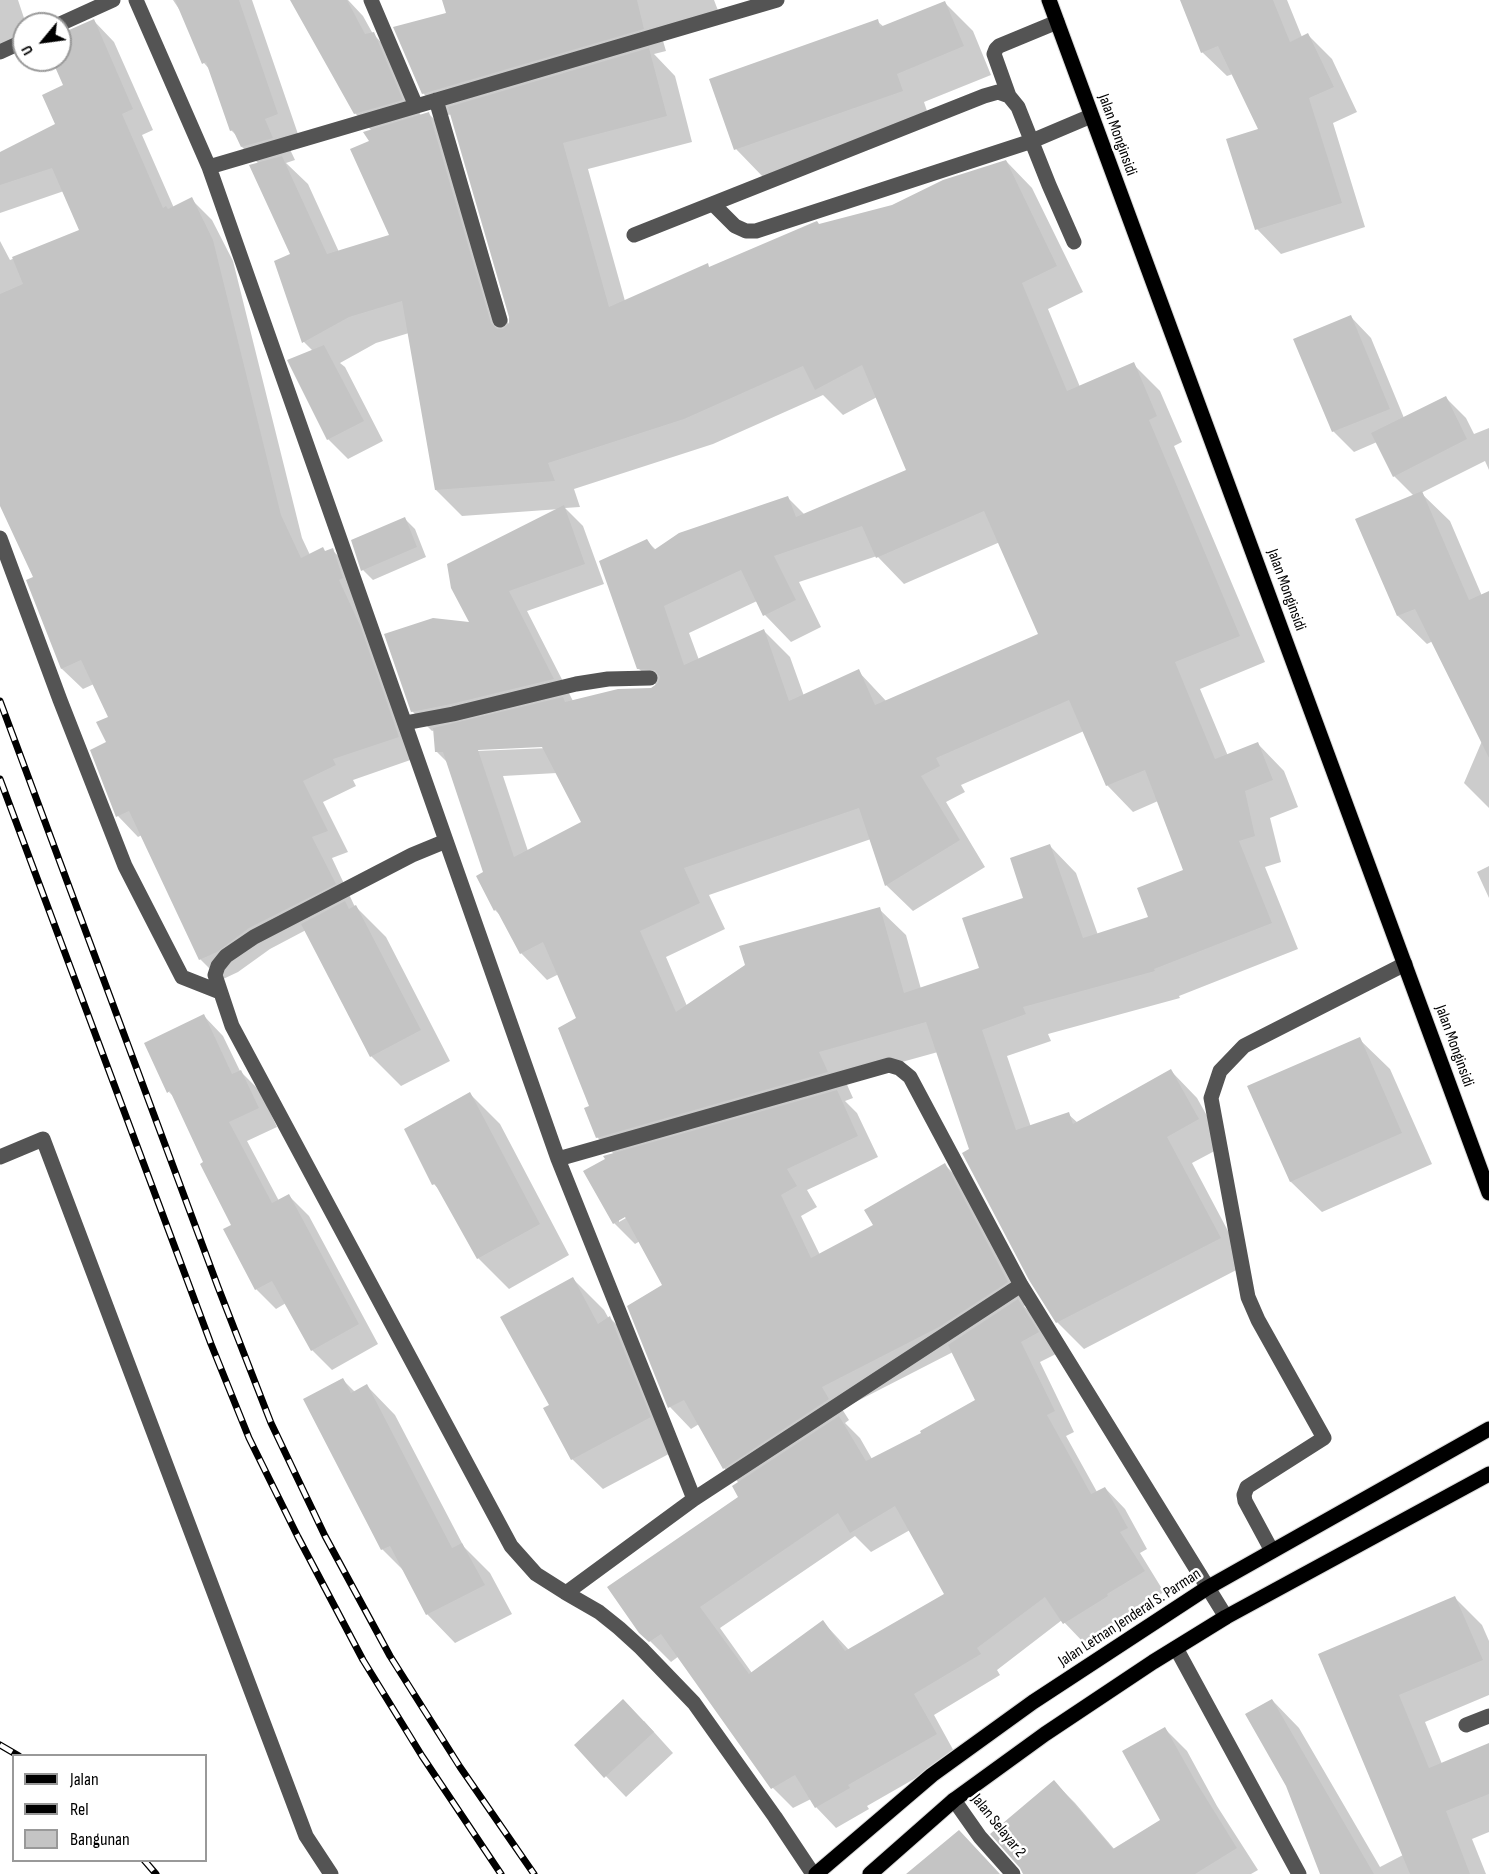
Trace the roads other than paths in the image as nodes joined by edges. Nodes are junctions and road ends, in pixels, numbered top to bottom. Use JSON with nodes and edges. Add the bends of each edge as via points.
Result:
{"nodes":[{"id":1,"x":113,"y":0,"type":"edge"},
{"id":2,"x":136,"y":0,"type":"edge"},
{"id":3,"x":371,"y":0,"type":"edge"},
{"id":4,"x":777,"y":0,"type":"edge"},
{"id":5,"x":1049,"y":0,"type":"edge"},
{"id":6,"x":72,"y":19,"type":"edge"},
{"id":7,"x":1057,"y":22,"type":"junction"},
{"id":8,"x":1009,"y":96,"type":"junction"},
{"id":9,"x":436,"y":100,"type":"junction"},
{"id":10,"x":416,"y":106,"type":"junction"},
{"id":11,"x":1091,"y":116,"type":"junction"},
{"id":12,"x":1032,"y":141,"type":"junction"},
{"id":13,"x":209,"y":167,"type":"junction"},
{"id":14,"x":713,"y":204,"type":"junction"},
{"id":15,"x":634,"y":235,"type":"dead end"},
{"id":16,"x":1074,"y":242,"type":"dead end"},
{"id":17,"x":500,"y":320,"type":"dead end"},
{"id":18,"x":0,"y":538,"type":"edge"},
{"id":19,"x":650,"y":678,"type":"dead end"},
{"id":20,"x":405,"y":723,"type":"junction"},
{"id":21,"x":446,"y":841,"type":"junction"},
{"id":22,"x":1405,"y":964,"type":"junction"},
{"id":23,"x":220,"y":992,"type":"junction"},
{"id":24,"x":0,"y":1157,"type":"edge"},
{"id":25,"x":558,"y":1159,"type":"junction"},
{"id":26,"x":1489,"y":1194,"type":"edge"},
{"id":27,"x":1021,"y":1285,"type":"junction"},
{"id":28,"x":1489,"y":1429,"type":"edge"},
{"id":29,"x":1489,"y":1474,"type":"edge"},
{"id":30,"x":694,"y":1498,"type":"junction"},
{"id":31,"x":1272,"y":1551,"type":"junction"},
{"id":32,"x":1208,"y":1588,"type":"junction"},
{"id":33,"x":566,"y":1593,"type":"junction"},
{"id":34,"x":1226,"y":1617,"type":"junction"},
{"id":35,"x":1176,"y":1648,"type":"junction"},
{"id":36,"x":1489,"y":1716,"type":"edge"},
{"id":37,"x":1466,"y":1725,"type":"dead end"},
{"id":38,"x":954,"y":1800,"type":"junction"},
{"id":39,"x":331,"y":1874,"type":"edge"},
{"id":40,"x":815,"y":1874,"type":"edge"},
{"id":41,"x":870,"y":1874,"type":"edge"},
{"id":42,"x":1013,"y":1874,"type":"edge"},
{"id":43,"x":1299,"y":1874,"type":"edge"}],
"edges":[{"from":1,"to":6,"type":"street"},
{"from":2,"to":13,"type":"street"},
{"from":3,"to":10,"type":"street"},
{"from":4,"to":9,"type":"street"},
{"from":5,"to":7,"type":"main road","name":"Jalan Monginsidi"},
{"from":7,"to":8,"type":"street","via":[[996,49],[994,54]]},
{"from":7,"to":11,"type":"main road","name":"Jalan Monginsidi"},
{"from":8,"to":12,"type":"street","via":[[1018,107]]},
{"from":8,"to":14,"type":"street","via":[[998,92],[984,96]]},
{"from":9,"to":10,"type":"street"},
{"from":9,"to":17,"type":"street"},
{"from":10,"to":13,"type":"street"},
{"from":11,"to":12,"type":"street"},
{"from":11,"to":22,"type":"main road","name":"Jalan Monginsidi"},
{"from":12,"to":14,"type":"street","via":[[756,231],[735,226]]},
{"from":12,"to":16,"type":"street"},
{"from":13,"to":20,"type":"street"},
{"from":14,"to":15,"type":"street"},
{"from":18,"to":23,"type":"street","via":[[125,866],[182,976]]},
{"from":19,"to":20,"type":"street","via":[[576,684]]},
{"from":20,"to":21,"type":"street"},
{"from":21,"to":23,"type":"street","via":[[254,937],[218,966],[215,975]]},
{"from":21,"to":25,"type":"street"},
{"from":22,"to":26,"type":"main road","name":"Jalan Monginsidi"},
{"from":22,"to":31,"type":"street","via":[[1244,1046],[1220,1071],[1211,1098],[1248,1297],[1324,1438],[1247,1487],[1245,1501]]},
{"from":23,"to":33,"type":"street","via":[[232,1026],[286,1131],[511,1546],[536,1574]]},
{"from":24,"to":39,"type":"street","via":[[43,1139],[306,1836]]},
{"from":25,"to":27,"type":"street","via":[[889,1065],[910,1077]]},
{"from":25,"to":30,"type":"street"},
{"from":27,"to":30,"type":"street"},
{"from":27,"to":32,"type":"street"},
{"from":28,"to":31,"type":"main road","name":"Jalan Letnan Jenderal S. Parman"},
{"from":29,"to":34,"type":"main road"},
{"from":30,"to":33,"type":"street"},
{"from":31,"to":32,"type":"main road","name":"Jalan Letnan Jenderal S. Parman"},
{"from":32,"to":34,"type":"street"},
{"from":32,"to":40,"type":"main road","name":"Jalan Letnan Jenderal S. Parman","via":[[1033,1702],[932,1775]]},
{"from":33,"to":40,"type":"street","via":[[619,1628],[694,1703]]},
{"from":34,"to":35,"type":"main road"},
{"from":35,"to":38,"type":"main road","via":[[1045,1734]]},
{"from":35,"to":43,"type":"street"},
{"from":36,"to":37,"type":"street"},
{"from":38,"to":41,"type":"main road"},
{"from":38,"to":42,"type":"street","name":"Jalan Selayar 2"}]}
